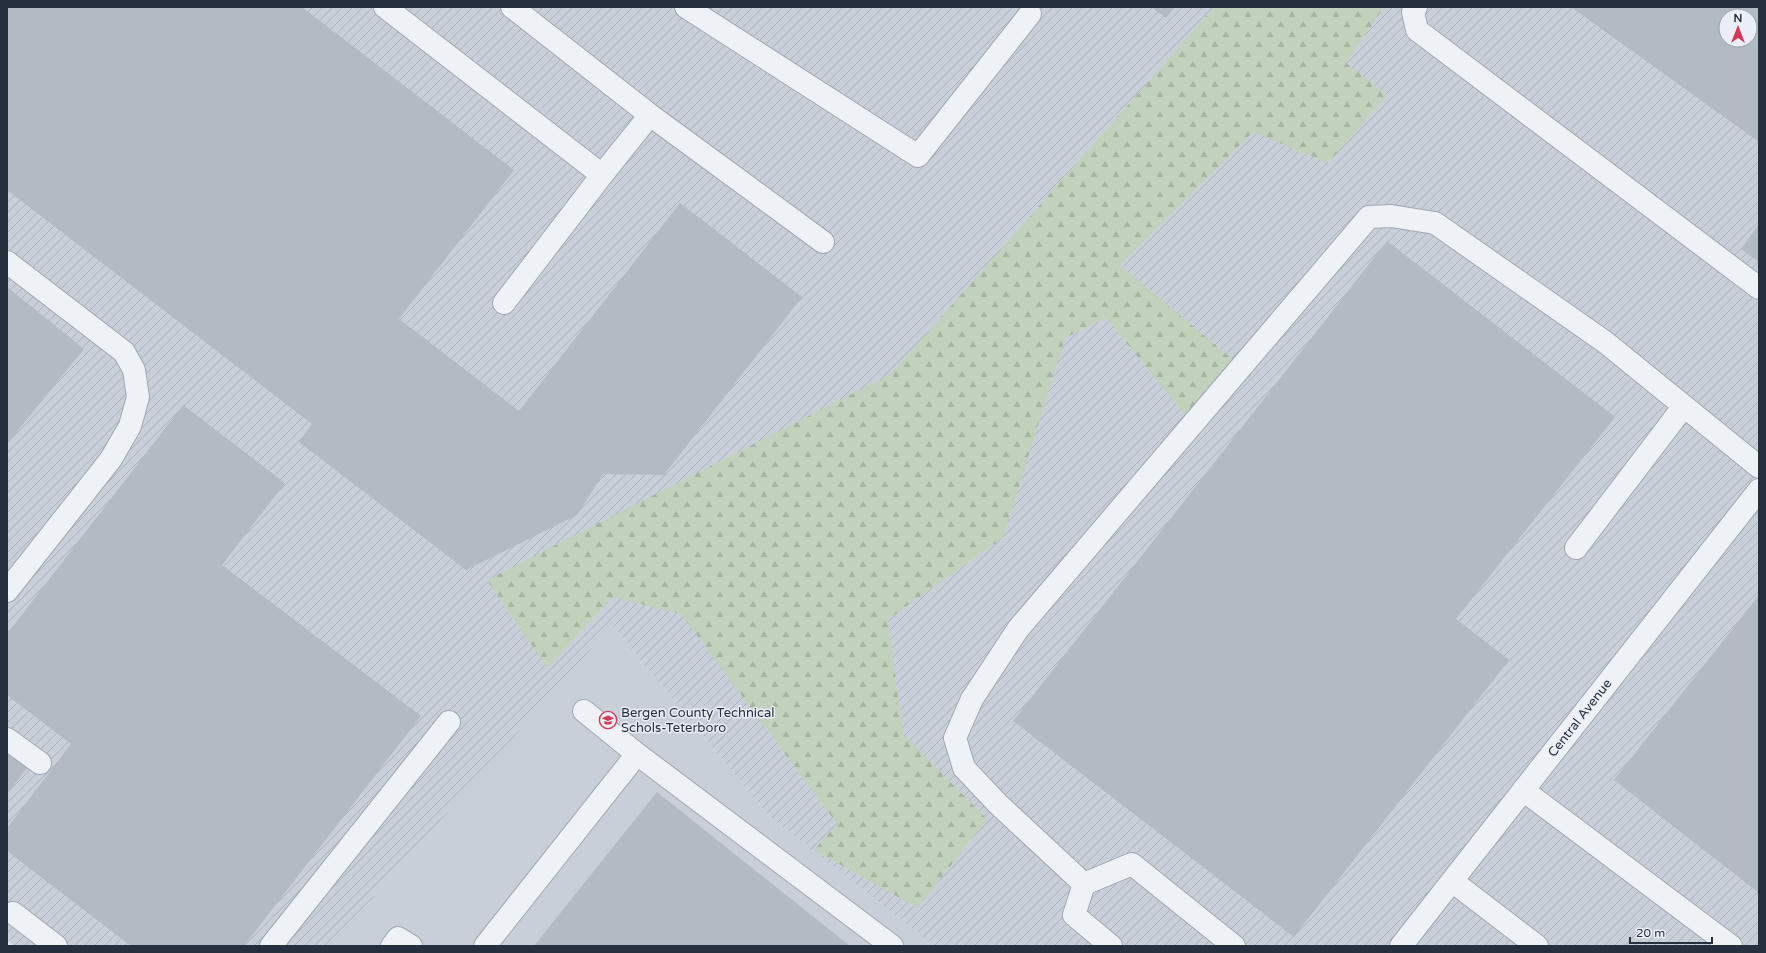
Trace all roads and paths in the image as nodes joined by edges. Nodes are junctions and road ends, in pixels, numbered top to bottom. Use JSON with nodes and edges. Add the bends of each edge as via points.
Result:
{"nodes":[{"id":1,"x":385,"y":7,"type":"edge"},
{"id":2,"x":512,"y":7,"type":"edge"},
{"id":3,"x":686,"y":7,"type":"edge"},
{"id":4,"x":1416,"y":7,"type":"edge"},
{"id":5,"x":1030,"y":14,"type":"dead end"},
{"id":6,"x":650,"y":115,"type":"junction"},
{"id":7,"x":602,"y":175,"type":"junction"},
{"id":8,"x":823,"y":242,"type":"dead end"},
{"id":9,"x":7,"y":262,"type":"edge"},
{"id":10,"x":1759,"y":288,"type":"edge"},
{"id":11,"x":504,"y":304,"type":"dead end"},
{"id":12,"x":1684,"y":406,"type":"junction"},
{"id":13,"x":1759,"y":467,"type":"edge"},
{"id":14,"x":1759,"y":490,"type":"edge"},
{"id":15,"x":1576,"y":548,"type":"dead end"},
{"id":16,"x":7,"y":591,"type":"edge"},
{"id":17,"x":584,"y":711,"type":"dead end"},
{"id":18,"x":449,"y":722,"type":"dead end"},
{"id":19,"x":7,"y":739,"type":"edge"},
{"id":20,"x":638,"y":754,"type":"junction"},
{"id":21,"x":40,"y":763,"type":"dead end"},
{"id":22,"x":1523,"y":790,"type":"junction"},
{"id":23,"x":1452,"y":881,"type":"junction"},
{"id":24,"x":1084,"y":884,"type":"junction"},
{"id":25,"x":13,"y":913,"type":"dead end"},
{"id":26,"x":56,"y":946,"type":"edge"},
{"id":27,"x":271,"y":946,"type":"edge"},
{"id":28,"x":392,"y":946,"type":"edge"},
{"id":29,"x":411,"y":946,"type":"edge"},
{"id":30,"x":485,"y":946,"type":"edge"},
{"id":31,"x":892,"y":946,"type":"edge"},
{"id":32,"x":1111,"y":946,"type":"edge"},
{"id":33,"x":1234,"y":946,"type":"edge"},
{"id":34,"x":1400,"y":946,"type":"edge"},
{"id":35,"x":1536,"y":946,"type":"edge"},
{"id":36,"x":1731,"y":946,"type":"edge"}],
"edges":[{"from":1,"to":7,"type":"street"},
{"from":2,"to":6,"type":"street"},
{"from":3,"to":5,"type":"street","via":[[918,156]]},
{"from":4,"to":10,"type":"street","via":[[1413,12],[1417,30]]},
{"from":6,"to":7,"type":"street"},
{"from":6,"to":8,"type":"street"},
{"from":7,"to":11,"type":"street"},
{"from":9,"to":16,"type":"street","via":[[124,352],[134,370],[138,397],[130,426],[111,459]]},
{"from":12,"to":13,"type":"street"},
{"from":12,"to":15,"type":"street"},
{"from":12,"to":24,"type":"street","via":[[1605,342],[1435,223],[1391,216],[1370,217],[1018,628],[972,699],[955,738],[964,768]]},
{"from":14,"to":22,"type":"street","name":"Central Avenue"},
{"from":17,"to":20,"type":"street"},
{"from":18,"to":27,"type":"street"},
{"from":19,"to":21,"type":"street"},
{"from":20,"to":30,"type":"street"},
{"from":20,"to":31,"type":"street"},
{"from":22,"to":23,"type":"street","name":"Central Avenue"},
{"from":22,"to":36,"type":"street"},
{"from":23,"to":34,"type":"street","name":"Central Avenue"},
{"from":23,"to":35,"type":"street"},
{"from":24,"to":32,"type":"street","via":[[1074,915]]},
{"from":24,"to":33,"type":"street","via":[[1132,864]]},
{"from":25,"to":26,"type":"street"},
{"from":28,"to":29,"type":"street","via":[[398,938]]}]}
